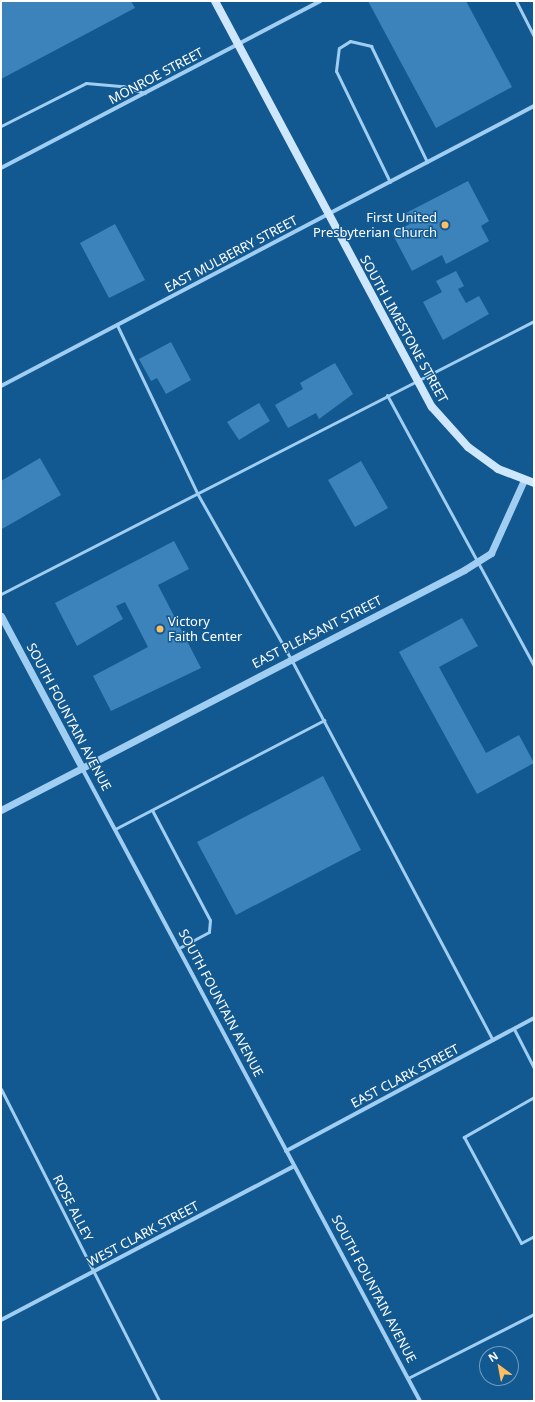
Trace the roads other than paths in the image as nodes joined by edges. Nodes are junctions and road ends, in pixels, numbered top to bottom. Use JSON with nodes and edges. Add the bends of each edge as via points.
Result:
{"nodes":[{"id":1,"x":215,"y":1,"type":"edge"},
{"id":2,"x":320,"y":1,"type":"edge"},
{"id":3,"x":516,"y":1,"type":"edge"},
{"id":4,"x":534,"y":36,"type":"edge"},
{"id":5,"x":238,"y":44,"type":"junction"},
{"id":6,"x":145,"y":92,"type":"junction"},
{"id":7,"x":534,"y":106,"type":"edge"},
{"id":8,"x":1,"y":126,"type":"edge"},
{"id":9,"x":427,"y":162,"type":"junction"},
{"id":10,"x":1,"y":168,"type":"edge"},
{"id":11,"x":390,"y":182,"type":"junction"},
{"id":12,"x":328,"y":214,"type":"junction"},
{"id":13,"x":534,"y":321,"type":"edge"},
{"id":14,"x":117,"y":325,"type":"junction"},
{"id":15,"x":416,"y":381,"type":"junction"},
{"id":16,"x":1,"y":386,"type":"edge"},
{"id":17,"x":387,"y":395,"type":"junction"},
{"id":18,"x":524,"y":480,"type":"junction"},
{"id":19,"x":534,"y":482,"type":"edge"},
{"id":20,"x":197,"y":493,"type":"junction"},
{"id":21,"x":477,"y":561,"type":"junction"},
{"id":22,"x":1,"y":594,"type":"edge"},
{"id":23,"x":1,"y":616,"type":"edge"},
{"id":24,"x":292,"y":659,"type":"junction"},
{"id":25,"x":534,"y":666,"type":"edge"},
{"id":26,"x":324,"y":720,"type":"junction"},
{"id":27,"x":82,"y":768,"type":"junction"},
{"id":28,"x":1,"y":810,"type":"edge"},
{"id":29,"x":152,"y":810,"type":"junction"},
{"id":30,"x":115,"y":829,"type":"junction"},
{"id":31,"x":179,"y":948,"type":"junction"},
{"id":32,"x":534,"y":1018,"type":"edge"},
{"id":33,"x":514,"y":1029,"type":"junction"},
{"id":34,"x":493,"y":1040,"type":"junction"},
{"id":35,"x":534,"y":1068,"type":"edge"},
{"id":36,"x":1,"y":1089,"type":"edge"},
{"id":37,"x":534,"y":1097,"type":"edge"},
{"id":38,"x":286,"y":1151,"type":"junction"},
{"id":39,"x":294,"y":1166,"type":"junction"},
{"id":40,"x":534,"y":1236,"type":"edge"},
{"id":41,"x":94,"y":1271,"type":"junction"},
{"id":42,"x":534,"y":1314,"type":"edge"},
{"id":43,"x":1,"y":1320,"type":"edge"},
{"id":44,"x":408,"y":1378,"type":"junction"},
{"id":45,"x":159,"y":1401,"type":"edge"},
{"id":46,"x":420,"y":1401,"type":"edge"}],
"edges":[{"from":1,"to":5,"type":"main road","name":"SOUTH LIMESTONE STREET"},
{"from":2,"to":5,"type":"street","name":"MONROE STREET"},
{"from":3,"to":4,"type":"lane"},
{"from":5,"to":6,"type":"street","name":"MONROE STREET"},
{"from":5,"to":12,"type":"main road","name":"SOUTH LIMESTONE STREET"},
{"from":6,"to":8,"type":"lane","via":[[123,86],[86,83]]},
{"from":6,"to":10,"type":"street","name":"MONROE STREET"},
{"from":7,"to":9,"type":"street","name":"EAST MULBERRY STREET"},
{"from":9,"to":11,"type":"street","name":"EAST MULBERRY STREET"},
{"from":9,"to":11,"type":"lane","via":[[371,46],[350,41],[339,48],[336,71]]},
{"from":11,"to":12,"type":"street","name":"EAST MULBERRY STREET"},
{"from":12,"to":14,"type":"street","name":"EAST MULBERRY STREET"},
{"from":12,"to":15,"type":"main road","name":"SOUTH LIMESTONE STREET"},
{"from":13,"to":15,"type":"lane"},
{"from":14,"to":16,"type":"street","name":"EAST MULBERRY STREET"},
{"from":14,"to":20,"type":"lane"},
{"from":15,"to":17,"type":"lane"},
{"from":15,"to":18,"type":"main road","name":"SOUTH LIMESTONE STREET","via":[[432,407],[468,446],[498,469]]},
{"from":17,"to":20,"type":"lane"},
{"from":17,"to":21,"type":"lane"},
{"from":18,"to":19,"type":"main road","name":"SOUTH LIMESTONE STREET"},
{"from":18,"to":21,"type":"street","name":"EAST PLEASANT STREET","via":[[502,534],[491,553]]},
{"from":20,"to":22,"type":"lane"},
{"from":20,"to":24,"type":"lane"},
{"from":21,"to":24,"type":"street","name":"EAST PLEASANT STREET"},
{"from":21,"to":25,"type":"lane"},
{"from":23,"to":27,"type":"street","name":"SOUTH FOUNTAIN AVENUE"},
{"from":24,"to":26,"type":"lane"},
{"from":24,"to":27,"type":"street","name":"EAST PLEASANT STREET"},
{"from":26,"to":29,"type":"lane"},
{"from":26,"to":34,"type":"lane"},
{"from":27,"to":28,"type":"street","name":"EAST PLEASANT STREET"},
{"from":27,"to":30,"type":"street","name":"SOUTH FOUNTAIN AVENUE"},
{"from":29,"to":30,"type":"lane"},
{"from":29,"to":31,"type":"lane","via":[[210,920],[209,932]]},
{"from":30,"to":31,"type":"street","name":"SOUTH FOUNTAIN AVENUE"},
{"from":31,"to":38,"type":"street","name":"SOUTH FOUNTAIN AVENUE"},
{"from":32,"to":33,"type":"street","name":"EAST CLARK STREET"},
{"from":33,"to":34,"type":"street","name":"EAST CLARK STREET"},
{"from":33,"to":35,"type":"lane"},
{"from":34,"to":38,"type":"street","name":"EAST CLARK STREET"},
{"from":36,"to":41,"type":"lane","name":"ROSE ALLEY"},
{"from":37,"to":40,"type":"lane","via":[[464,1137],[521,1243]]},
{"from":38,"to":39,"type":"street","name":"SOUTH FOUNTAIN AVENUE"},
{"from":39,"to":41,"type":"street","name":"WEST CLARK STREET"},
{"from":39,"to":44,"type":"street","name":"SOUTH FOUNTAIN AVENUE"},
{"from":41,"to":43,"type":"street","name":"WEST CLARK STREET"},
{"from":41,"to":45,"type":"lane","name":"ROSE ALLEY"},
{"from":42,"to":44,"type":"lane"},
{"from":44,"to":46,"type":"street","name":"SOUTH FOUNTAIN AVENUE"}]}
